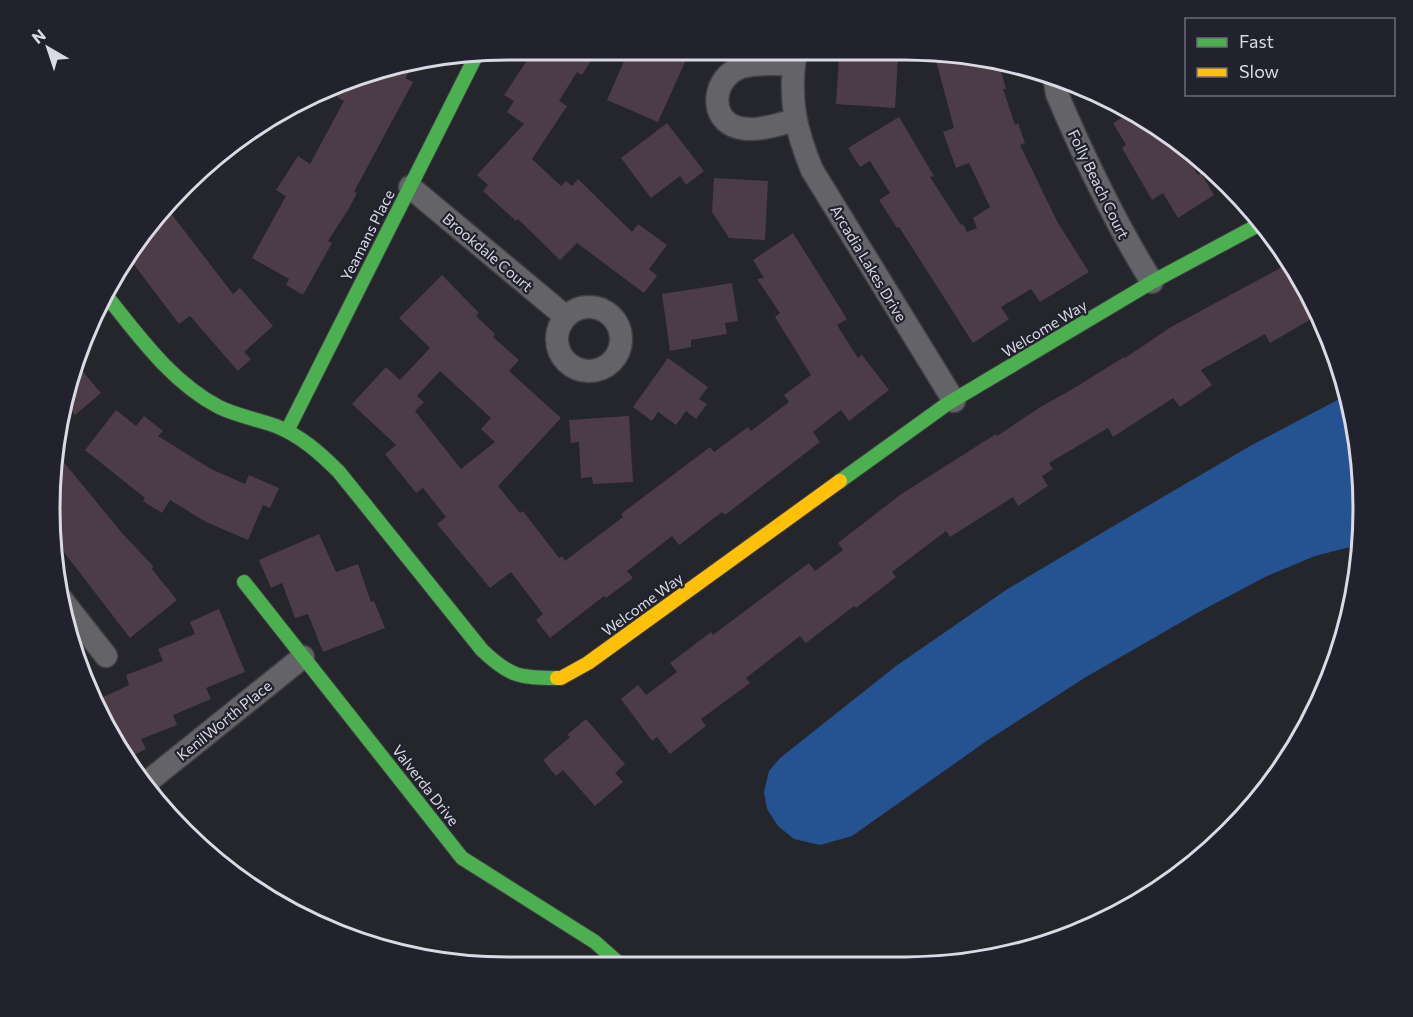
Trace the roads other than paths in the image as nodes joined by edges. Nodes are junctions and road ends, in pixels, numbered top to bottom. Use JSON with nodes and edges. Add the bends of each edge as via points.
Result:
{"nodes":[{"id":1,"x":787,"y":60,"type":"edge"},
{"id":2,"x":794,"y":60,"type":"edge"},
{"id":3,"x":473,"y":62,"type":"edge"},
{"id":4,"x":1056,"y":87,"type":"edge"},
{"id":5,"x":796,"y":120,"type":"junction"},
{"id":6,"x":410,"y":188,"type":"junction"},
{"id":7,"x":1254,"y":227,"type":"edge"},
{"id":8,"x":1152,"y":282,"type":"junction"},
{"id":9,"x":111,"y":301,"type":"edge"},
{"id":10,"x":566,"y":317,"type":"dead end"},
{"id":11,"x":954,"y":401,"type":"junction"},
{"id":12,"x":287,"y":431,"type":"junction"},
{"id":13,"x":244,"y":582,"type":"dead end"},
{"id":14,"x":73,"y":614,"type":"edge"},
{"id":15,"x":106,"y":656,"type":"dead end"},
{"id":16,"x":303,"y":657,"type":"junction"},
{"id":17,"x":151,"y":779,"type":"edge"},
{"id":18,"x":612,"y":957,"type":"edge"}],
"edges":[{"from":1,"to":5,"type":"street","name":"Arcadia Lakes Drive","via":[[741,67],[729,73],[717,95],[719,111],[726,121],[742,129]]},
{"from":2,"to":5,"type":"street","name":"Arcadia Lakes Drive","via":[[792,102]]},
{"from":3,"to":6,"type":"street","name":"Yeamans Place"},
{"from":4,"to":8,"type":"street","name":"Folly Beach Court","via":[[1089,170]]},
{"from":5,"to":11,"type":"street","name":"Arcadia Lakes Drive","via":[[812,170]]},
{"from":6,"to":10,"type":"street","name":"Brookdale Court"},
{"from":6,"to":12,"type":"street","name":"Yeamans Place"},
{"from":7,"to":8,"type":"street","name":"Welcome Way"},
{"from":8,"to":11,"type":"street","name":"Welcome Way"},
{"from":9,"to":12,"type":"street","name":"Welcome Way","via":[[177,378],[212,403]]},
{"from":11,"to":12,"type":"street","name":"Welcome Way","via":[[588,663],[561,678],[527,678],[502,669],[482,650],[339,472],[317,450]]},
{"from":13,"to":16,"type":"street","name":"Valverda Drive"},
{"from":14,"to":15,"type":"street"},
{"from":16,"to":17,"type":"street","name":"KenilWorth Place"},
{"from":16,"to":18,"type":"street","name":"Valverda Drive","via":[[462,858],[595,942]]}]}
